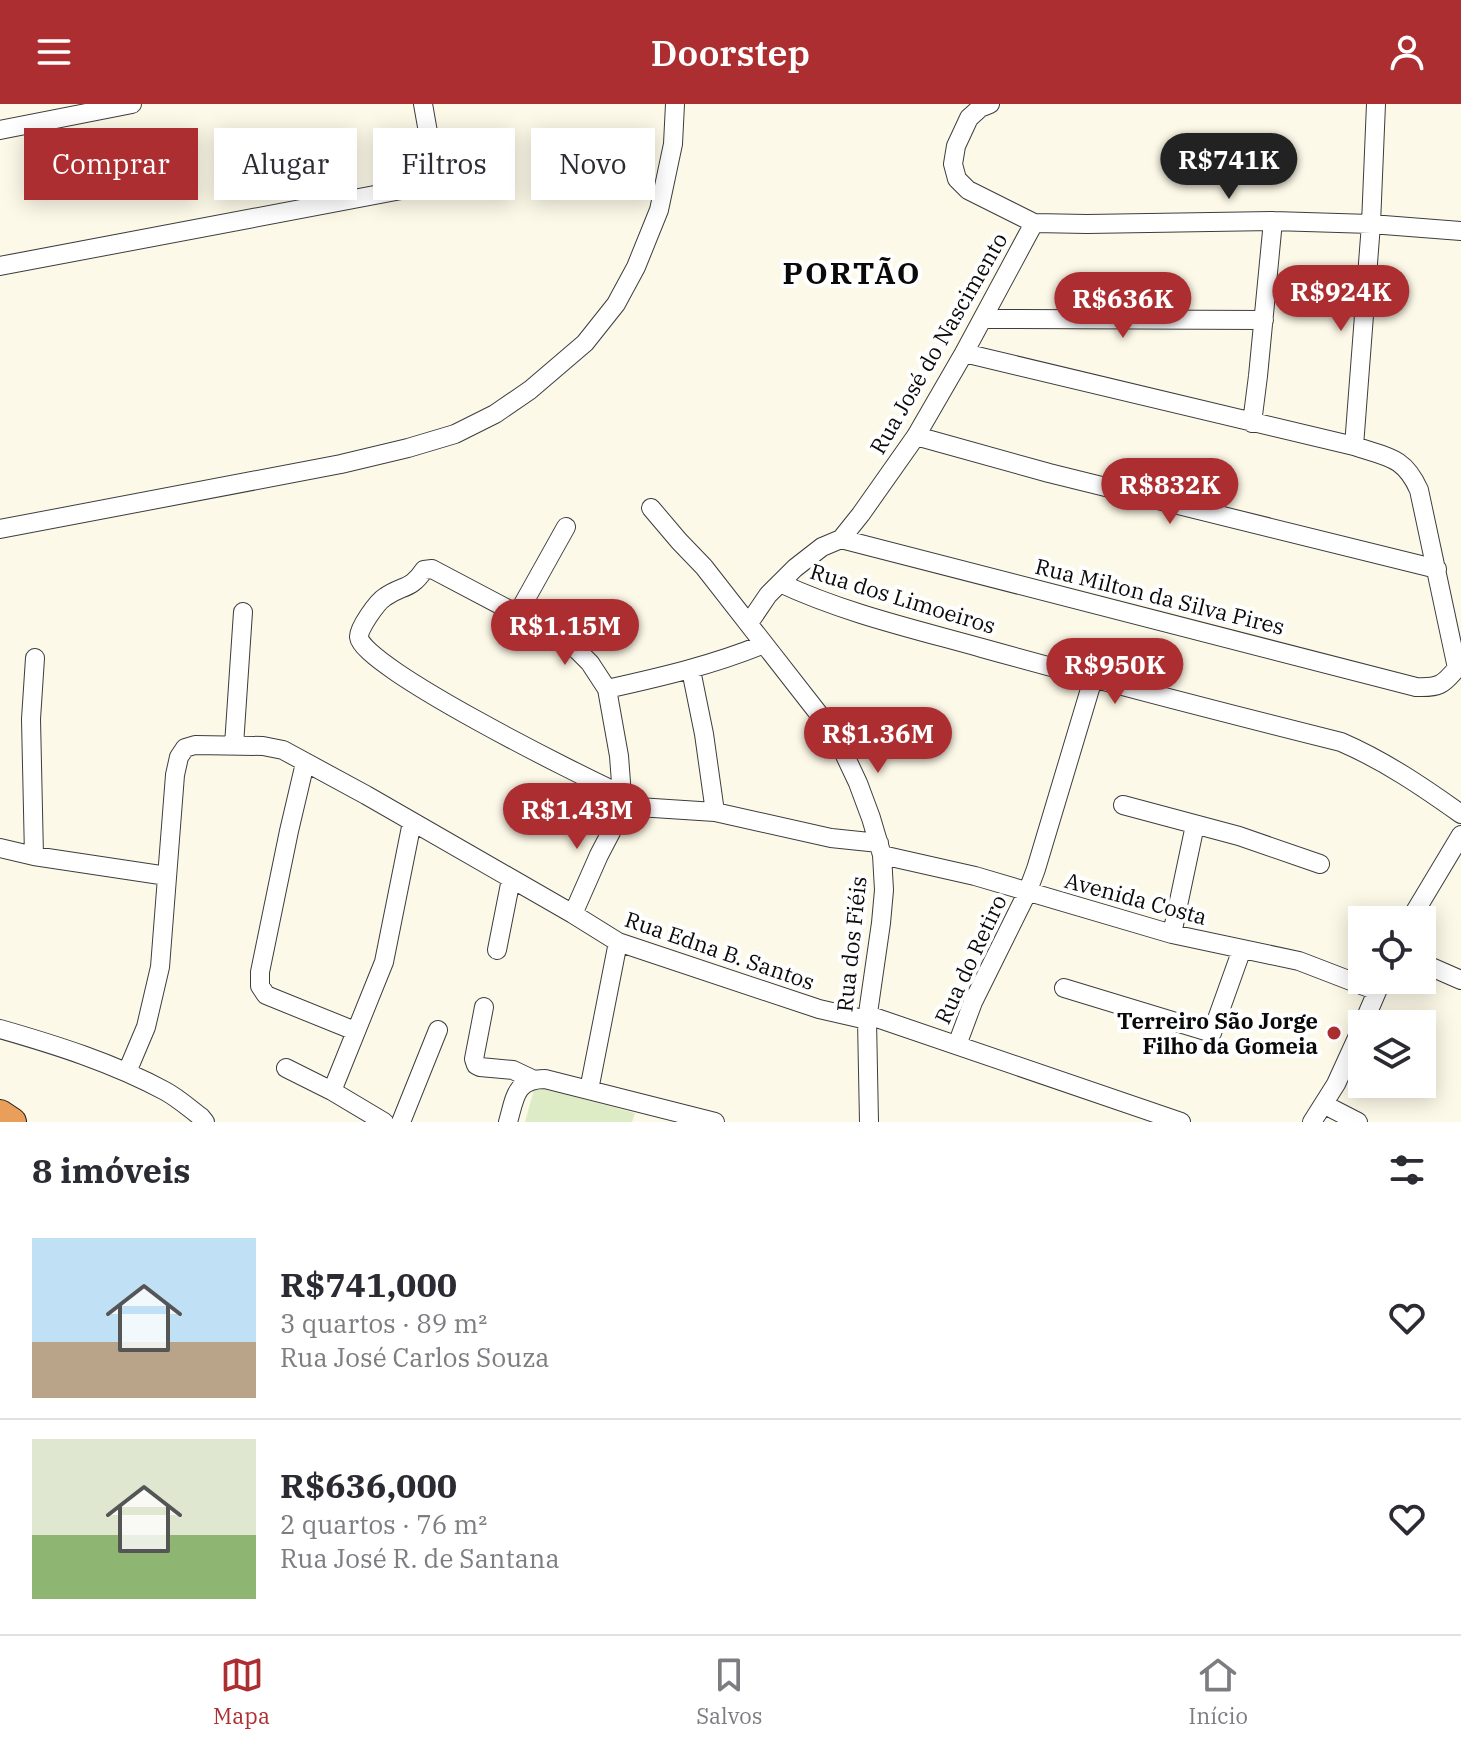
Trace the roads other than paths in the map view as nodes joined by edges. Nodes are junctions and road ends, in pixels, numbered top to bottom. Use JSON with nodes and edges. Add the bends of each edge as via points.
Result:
{"nodes":[{"id":1,"x":132,"y":104,"type":"edge"},
{"id":2,"x":423,"y":104,"type":"edge"},
{"id":3,"x":675,"y":104,"type":"edge"},
{"id":4,"x":990,"y":104,"type":"edge"},
{"id":5,"x":1376,"y":104,"type":"edge"},
{"id":6,"x":427,"y":128,"type":"edge"},
{"id":7,"x":0,"y":130,"type":"edge"},
{"id":8,"x":373,"y":195,"type":"edge"},
{"id":9,"x":1273,"y":221,"type":"junction"},
{"id":10,"x":1034,"y":223,"type":"junction"},
{"id":11,"x":1371,"y":224,"type":"junction"},
{"id":12,"x":1461,"y":231,"type":"edge"},
{"id":13,"x":0,"y":266,"type":"edge"},
{"id":14,"x":983,"y":319,"type":"junction"},
{"id":15,"x":1264,"y":320,"type":"junction"},
{"id":16,"x":964,"y":353,"type":"junction"},
{"id":17,"x":1252,"y":423,"type":"junction"},
{"id":18,"x":916,"y":436,"type":"junction"},
{"id":19,"x":1354,"y":446,"type":"junction"},
{"id":20,"x":651,"y":508,"type":"dead end"},
{"id":21,"x":566,"y":527,"type":"dead end"},
{"id":22,"x":0,"y":529,"type":"edge"},
{"id":23,"x":841,"y":539,"type":"junction"},
{"id":24,"x":1437,"y":569,"type":"junction"},
{"id":25,"x":780,"y":583,"type":"junction"},
{"id":26,"x":243,"y":612,"type":"dead end"},
{"id":27,"x":518,"y":613,"type":"junction"},
{"id":28,"x":749,"y":623,"type":"junction"},
{"id":29,"x":764,"y":644,"type":"junction"},
{"id":30,"x":35,"y":658,"type":"dead end"},
{"id":31,"x":1459,"y":668,"type":"edge"},
{"id":32,"x":691,"y":670,"type":"junction"},
{"id":33,"x":1093,"y":679,"type":"junction"},
{"id":34,"x":607,"y":689,"type":"junction"},
{"id":35,"x":234,"y":745,"type":"junction"},
{"id":36,"x":305,"y":763,"type":"junction"},
{"id":37,"x":622,"y":801,"type":"junction"},
{"id":38,"x":1123,"y":805,"type":"dead end"},
{"id":39,"x":715,"y":812,"type":"junction"},
{"id":40,"x":1461,"y":814,"type":"edge"},
{"id":41,"x":412,"y":822,"type":"junction"},
{"id":42,"x":1195,"y":825,"type":"junction"},
{"id":43,"x":1461,"y":835,"type":"edge"},
{"id":44,"x":0,"y":848,"type":"edge"},
{"id":45,"x":880,"y":849,"type":"junction"},
{"id":46,"x":34,"y":856,"type":"junction"},
{"id":47,"x":1455,"y":858,"type":"edge"},
{"id":48,"x":1320,"y":864,"type":"dead end"},
{"id":49,"x":167,"y":876,"type":"junction"},
{"id":50,"x":511,"y":879,"type":"junction"},
{"id":51,"x":1027,"y":893,"type":"junction"},
{"id":52,"x":1420,"y":906,"type":"edge"},
{"id":53,"x":573,"y":914,"type":"junction"},
{"id":54,"x":1172,"y":934,"type":"junction"},
{"id":55,"x":618,"y":942,"type":"junction"},
{"id":56,"x":1242,"y":949,"type":"junction"},
{"id":57,"x":497,"y":950,"type":"dead end"},
{"id":58,"x":1436,"y":969,"type":"edge"},
{"id":59,"x":1348,"y":976,"type":"edge"},
{"id":60,"x":1461,"y":980,"type":"edge"},
{"id":61,"x":1064,"y":988,"type":"dead end"},
{"id":62,"x":484,"y":1007,"type":"dead end"},
{"id":63,"x":867,"y":1017,"type":"junction"},
{"id":64,"x":0,"y":1029,"type":"edge"},
{"id":65,"x":438,"y":1030,"type":"dead end"},
{"id":66,"x":355,"y":1031,"type":"junction"},
{"id":67,"x":957,"y":1045,"type":"junction"},
{"id":68,"x":1348,"y":1055,"type":"edge"},
{"id":69,"x":286,"y":1068,"type":"dead end"},
{"id":70,"x":127,"y":1072,"type":"junction"},
{"id":71,"x":538,"y":1079,"type":"junction"},
{"id":72,"x":589,"y":1090,"type":"junction"},
{"id":73,"x":332,"y":1091,"type":"junction"},
{"id":74,"x":1325,"y":1105,"type":"junction"},
{"id":75,"x":0,"y":1114,"type":"edge"},
{"id":76,"x":649,"y":1114,"type":"edge"},
{"id":77,"x":709,"y":1121,"type":"edge"},
{"id":78,"x":12,"y":1122,"type":"edge"},
{"id":79,"x":205,"y":1122,"type":"edge"},
{"id":80,"x":384,"y":1122,"type":"edge"},
{"id":81,"x":401,"y":1122,"type":"edge"},
{"id":82,"x":508,"y":1122,"type":"edge"},
{"id":83,"x":869,"y":1122,"type":"edge"},
{"id":84,"x":1181,"y":1122,"type":"edge"},
{"id":85,"x":1312,"y":1122,"type":"edge"},
{"id":86,"x":1358,"y":1122,"type":"edge"}],
"edges":[{"from":1,"to":7,"type":"street"},
{"from":2,"to":6,"type":"street"},
{"from":3,"to":22,"type":"street","via":[[659,210],[616,304],[585,343],[495,414],[455,434],[395,452]]},
{"from":4,"to":10,"type":"street","via":[[969,118],[956,146],[957,179],[968,190]]},
{"from":5,"to":11,"type":"street"},
{"from":8,"to":13,"type":"street"},
{"from":9,"to":10,"type":"street"},
{"from":9,"to":11,"type":"street"},
{"from":9,"to":15,"type":"street"},
{"from":10,"to":14,"type":"street","name":"Rua José do Nascimento"},
{"from":11,"to":12,"type":"street"},
{"from":11,"to":19,"type":"street"},
{"from":14,"to":15,"type":"street"},
{"from":14,"to":16,"type":"street","name":"Rua José do Nascimento"},
{"from":15,"to":17,"type":"street"},
{"from":16,"to":17,"type":"street"},
{"from":16,"to":18,"type":"street","name":"Rua José do Nascimento"},
{"from":17,"to":19,"type":"street"},
{"from":18,"to":23,"type":"street","name":"Rua José do Nascimento"},
{"from":18,"to":24,"type":"street"},
{"from":19,"to":24,"type":"street","via":[[1404,465],[1412,475]]},
{"from":20,"to":28,"type":"street","name":"Rua dos Fiéis"},
{"from":21,"to":27,"type":"street"},
{"from":23,"to":25,"type":"street","name":"Rua José do Nascimento","via":[[822,547]]},
{"from":23,"to":31,"type":"street","name":"Rua Milton da Silva Pires","via":[[1416,687],[1441,685]]},
{"from":24,"to":31,"type":"street"},
{"from":25,"to":28,"type":"street","name":"Rua José do Nascimento"},
{"from":25,"to":33,"type":"street","name":"Rua dos Limoeiros","via":[[841,607]]},
{"from":26,"to":35,"type":"street"},
{"from":27,"to":34,"type":"street","via":[[576,649]]},
{"from":27,"to":37,"type":"street","via":[[441,573],[424,570],[414,583],[381,600],[359,639],[387,667]]},
{"from":28,"to":29,"type":"street","name":"Rua dos Fiéis"},
{"from":29,"to":32,"type":"street"},
{"from":29,"to":45,"type":"street","name":"Rua dos Fiéis","via":[[841,747]]},
{"from":30,"to":46,"type":"street"},
{"from":32,"to":34,"type":"street"},
{"from":32,"to":39,"type":"street"},
{"from":33,"to":40,"type":"street","name":"Rua dos Limoeiros","via":[[1341,742],[1369,754]]},
{"from":33,"to":51,"type":"street","name":"Rua do Retiro"},
{"from":34,"to":37,"type":"street"},
{"from":35,"to":36,"type":"street","name":"Rua Edna B. Santos","via":[[283,750]]},
{"from":35,"to":49,"type":"street","name":"Rua Edna B. Santos","via":[[195,745],[179,757]]},
{"from":36,"to":41,"type":"street","name":"Rua Edna B. Santos"},
{"from":36,"to":66,"type":"street","via":[[260,986],[266,995]]},
{"from":37,"to":39,"type":"street","name":"Avenida Costa","via":[[638,807]]},
{"from":37,"to":53,"type":"street"},
{"from":38,"to":42,"type":"street"},
{"from":39,"to":45,"type":"street","name":"Avenida Costa"},
{"from":41,"to":50,"type":"street","name":"Rua Edna B. Santos"},
{"from":41,"to":66,"type":"street","via":[[384,962]]},
{"from":42,"to":48,"type":"street"},
{"from":42,"to":54,"type":"street"},
{"from":43,"to":47,"type":"street"},
{"from":44,"to":46,"type":"street"},
{"from":45,"to":51,"type":"street","name":"Avenida Costa"},
{"from":45,"to":63,"type":"street","name":"Rua dos Fiéis","via":[[884,890]]},
{"from":46,"to":49,"type":"street"},
{"from":47,"to":52,"type":"street"},
{"from":49,"to":70,"type":"street","via":[[160,967],[146,1027]]},
{"from":50,"to":53,"type":"street","name":"Rua Edna B. Santos"},
{"from":50,"to":57,"type":"street"},
{"from":51,"to":54,"type":"street","name":"Avenida Costa"},
{"from":51,"to":67,"type":"street","name":"Rua do Retiro"},
{"from":53,"to":55,"type":"street","name":"Rua Edna B. Santos"},
{"from":54,"to":56,"type":"street","name":"Avenida Costa"},
{"from":55,"to":63,"type":"street","name":"Rua Edna B. Santos","via":[[819,1009]]},
{"from":55,"to":72,"type":"street"},
{"from":56,"to":59,"type":"street","name":"Avenida Costa"},
{"from":56,"to":61,"type":"street","via":[[1212,1033]]},
{"from":58,"to":60,"type":"street"},
{"from":62,"to":71,"type":"street","via":[[476,1065]]},
{"from":63,"to":67,"type":"street","name":"Rua Edna B. Santos"},
{"from":63,"to":83,"type":"street","name":"Rua dos Fiéis"},
{"from":64,"to":70,"type":"street"},
{"from":65,"to":81,"type":"street"},
{"from":66,"to":73,"type":"street"},
{"from":67,"to":84,"type":"street","name":"Rua Edna B. Santos"},
{"from":68,"to":74,"type":"street"},
{"from":69,"to":73,"type":"street"},
{"from":70,"to":79,"type":"street","via":[[168,1092]]},
{"from":71,"to":72,"type":"street"},
{"from":71,"to":82,"type":"street","via":[[517,1092]]},
{"from":72,"to":76,"type":"street"},
{"from":73,"to":80,"type":"street"},
{"from":74,"to":85,"type":"street"},
{"from":74,"to":86,"type":"street"},
{"from":75,"to":78,"type":"highway"},
{"from":76,"to":77,"type":"street"}]}
